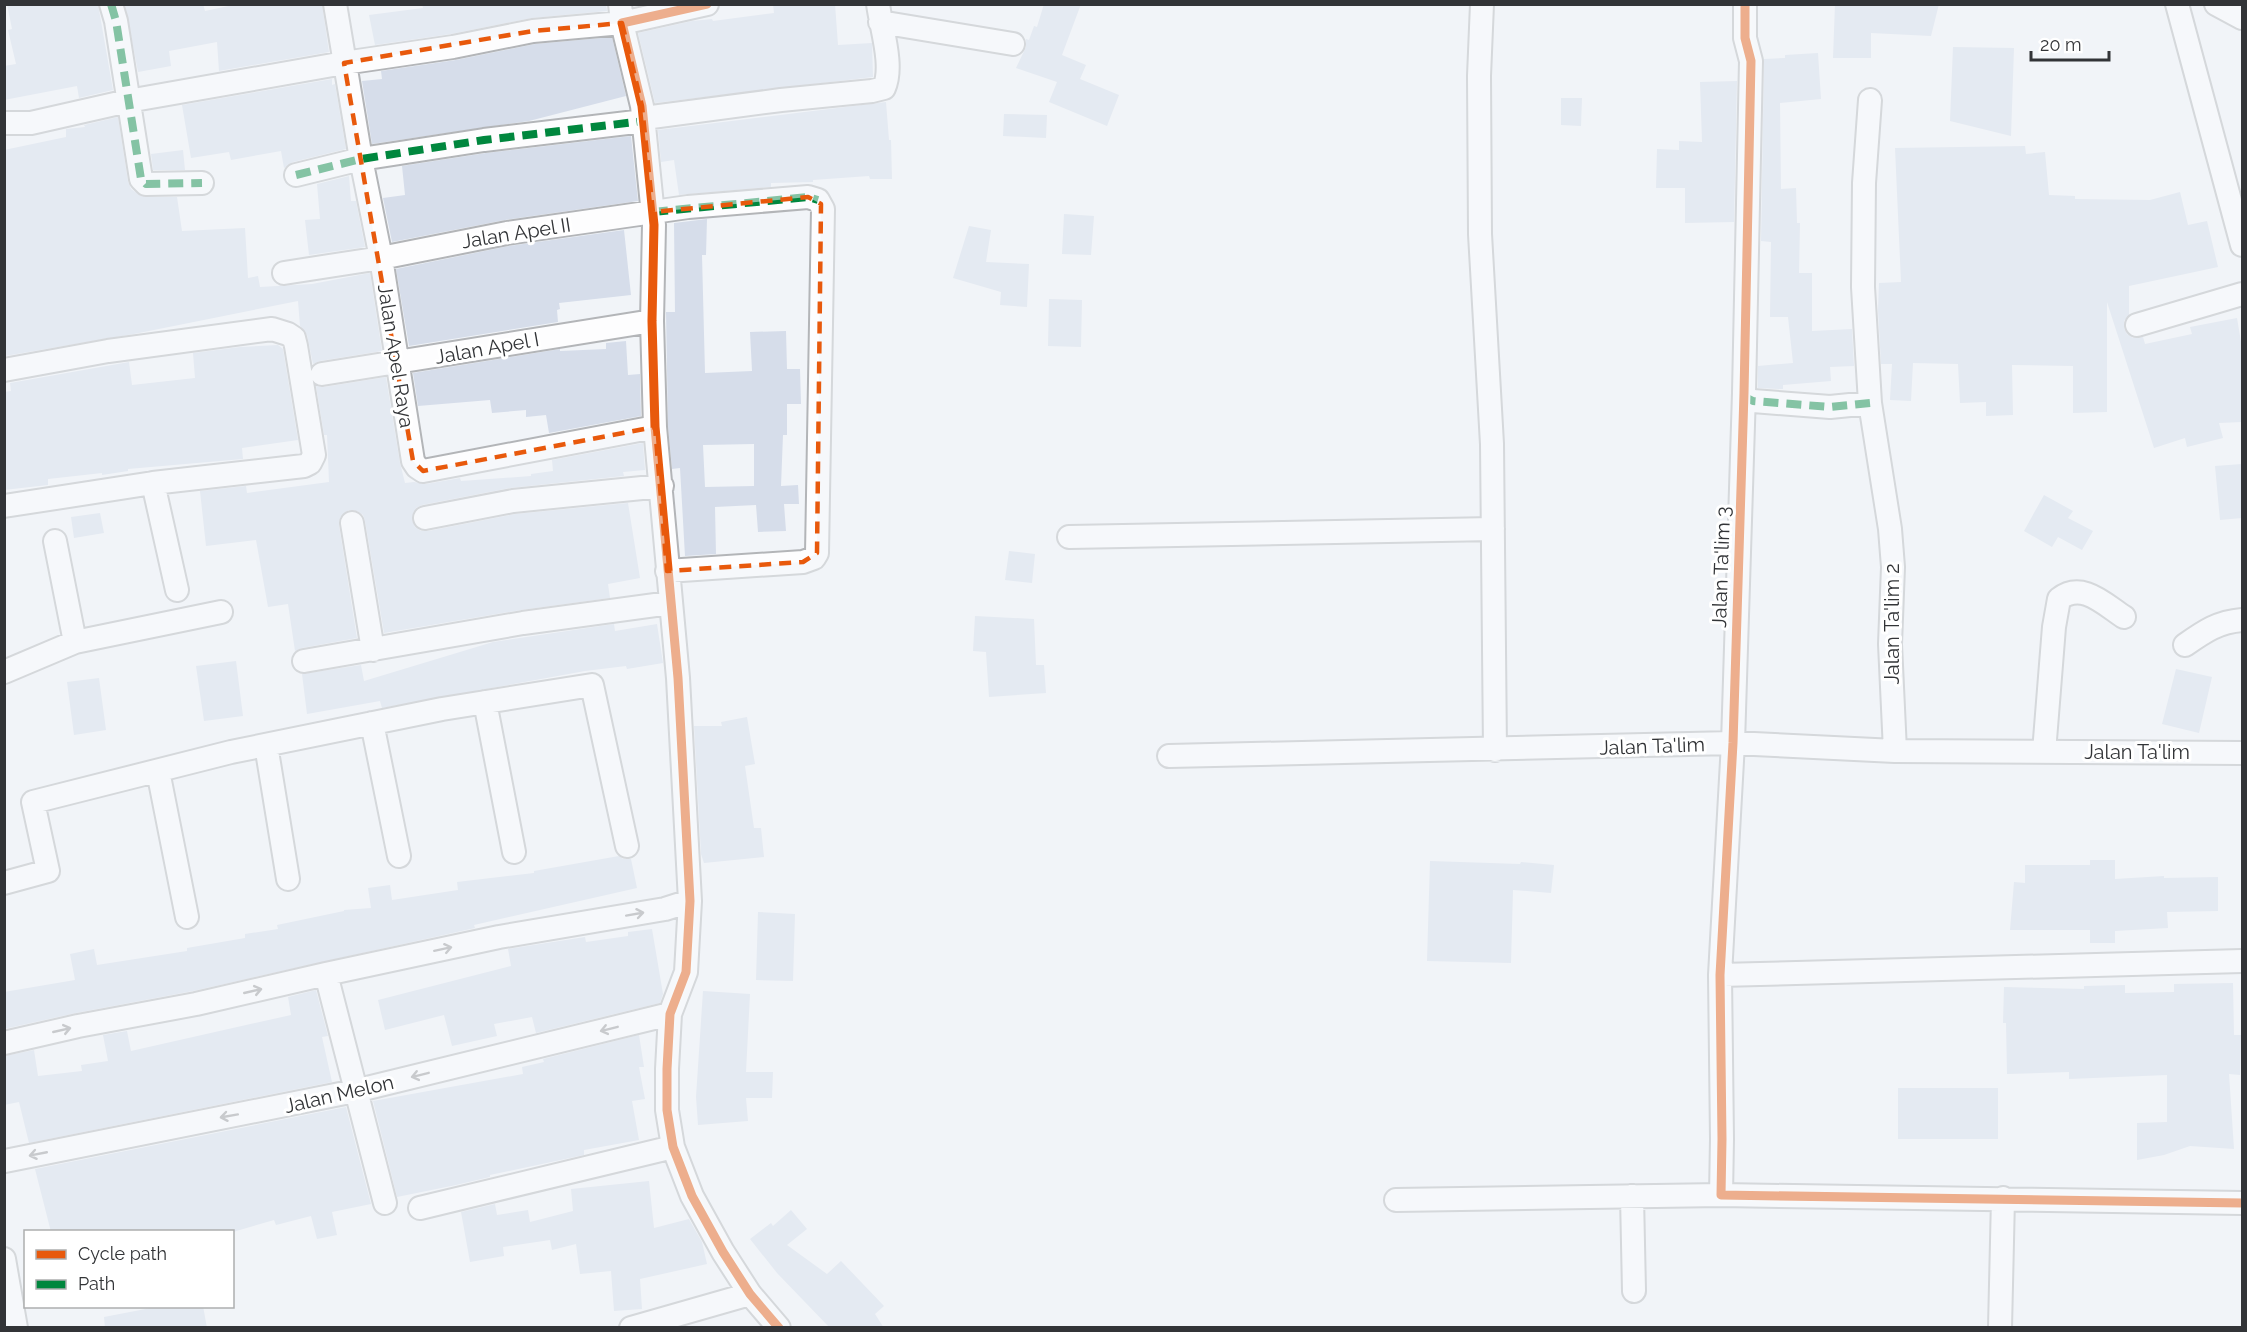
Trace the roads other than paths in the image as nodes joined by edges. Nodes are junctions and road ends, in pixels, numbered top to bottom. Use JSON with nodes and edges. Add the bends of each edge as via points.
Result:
{"nodes":[{"id":1,"x":111,"y":4,"type":"edge"},
{"id":2,"x":335,"y":4,"type":"edge"},
{"id":3,"x":707,"y":4,"type":"edge"},
{"id":4,"x":1482,"y":4,"type":"edge"},
{"id":5,"x":1745,"y":4,"type":"edge"},
{"id":6,"x":2177,"y":4,"type":"edge"},
{"id":7,"x":2216,"y":4,"type":"edge"},
{"id":8,"x":879,"y":13,"type":"edge"},
{"id":9,"x":621,"y":14,"type":"edge"},
{"id":10,"x":2242,"y":18,"type":"edge"},
{"id":11,"x":1013,"y":44,"type":"dead end"},
{"id":12,"x":344,"y":63,"type":"junction"},
{"id":13,"x":1870,"y":100,"type":"dead end"},
{"id":14,"x":128,"y":101,"type":"junction"},
{"id":15,"x":644,"y":119,"type":"junction"},
{"id":16,"x":4,"y":123,"type":"edge"},
{"id":17,"x":361,"y":159,"type":"junction"},
{"id":18,"x":296,"y":175,"type":"dead end"},
{"id":19,"x":202,"y":183,"type":"dead end"},
{"id":20,"x":653,"y":212,"type":"junction"},
{"id":21,"x":2242,"y":244,"type":"edge"},
{"id":22,"x":381,"y":258,"type":"junction"},
{"id":23,"x":284,"y":273,"type":"dead end"},
{"id":24,"x":2242,"y":294,"type":"edge"},
{"id":25,"x":652,"y":321,"type":"junction"},
{"id":26,"x":2137,"y":325,"type":"dead end"},
{"id":27,"x":398,"y":363,"type":"junction"},
{"id":28,"x":4,"y":370,"type":"edge"},
{"id":29,"x":322,"y":374,"type":"dead end"},
{"id":30,"x":1744,"y":393,"type":"junction"},
{"id":31,"x":1870,"y":403,"type":"junction"},
{"id":32,"x":656,"y":427,"type":"junction"},
{"id":33,"x":153,"y":483,"type":"junction"},
{"id":34,"x":662,"y":486,"type":"junction"},
{"id":35,"x":4,"y":506,"type":"edge"},
{"id":36,"x":425,"y":518,"type":"dead end"},
{"id":37,"x":351,"y":523,"type":"dead end"},
{"id":38,"x":1493,"y":529,"type":"junction"},
{"id":39,"x":1070,"y":537,"type":"dead end"},
{"id":40,"x":55,"y":541,"type":"dead end"},
{"id":41,"x":667,"y":571,"type":"junction"},
{"id":42,"x":177,"y":590,"type":"dead end"},
{"id":43,"x":670,"y":603,"type":"junction"},
{"id":44,"x":221,"y":612,"type":"dead end"},
{"id":45,"x":2124,"y":617,"type":"dead end"},
{"id":46,"x":2242,"y":620,"type":"edge"},
{"id":47,"x":75,"y":642,"type":"junction"},
{"id":48,"x":2185,"y":645,"type":"dead end"},
{"id":49,"x":373,"y":650,"type":"junction"},
{"id":50,"x":304,"y":661,"type":"dead end"},
{"id":51,"x":4,"y":672,"type":"edge"},
{"id":52,"x":485,"y":702,"type":"junction"},
{"id":53,"x":372,"y":723,"type":"junction"},
{"id":54,"x":1733,"y":743,"type":"junction"},
{"id":55,"x":266,"y":745,"type":"junction"},
{"id":56,"x":1495,"y":750,"type":"junction"},
{"id":57,"x":1895,"y":751,"type":"junction"},
{"id":58,"x":2044,"y":752,"type":"junction"},
{"id":59,"x":2242,"y":753,"type":"edge"},
{"id":60,"x":1169,"y":756,"type":"dead end"},
{"id":61,"x":158,"y":771,"type":"junction"},
{"id":62,"x":627,"y":846,"type":"dead end"},
{"id":63,"x":514,"y":852,"type":"dead end"},
{"id":64,"x":399,"y":856,"type":"dead end"},
{"id":65,"x":288,"y":879,"type":"dead end"},
{"id":66,"x":4,"y":883,"type":"edge"},
{"id":67,"x":690,"y":901,"type":"junction"},
{"id":68,"x":187,"y":917,"type":"dead end"},
{"id":69,"x":2242,"y":961,"type":"edge"},
{"id":70,"x":327,"y":974,"type":"junction"},
{"id":71,"x":1720,"y":975,"type":"junction"},
{"id":72,"x":670,"y":1014,"type":"junction"},
{"id":73,"x":4,"y":1043,"type":"edge"},
{"id":74,"x":356,"y":1091,"type":"junction"},
{"id":75,"x":673,"y":1147,"type":"junction"},
{"id":76,"x":5,"y":1159,"type":"edge"},
{"id":77,"x":4,"y":1169,"type":"edge"},
{"id":78,"x":1721,"y":1195,"type":"junction"},
{"id":79,"x":1632,"y":1196,"type":"junction"},
{"id":80,"x":2003,"y":1198,"type":"junction"},
{"id":81,"x":1396,"y":1200,"type":"dead end"},
{"id":82,"x":385,"y":1203,"type":"dead end"},
{"id":83,"x":2242,"y":1203,"type":"edge"},
{"id":84,"x":420,"y":1208,"type":"dead end"},
{"id":85,"x":4,"y":1259,"type":"edge"},
{"id":86,"x":1634,"y":1291,"type":"dead end"},
{"id":87,"x":750,"y":1294,"type":"junction"},
{"id":88,"x":16,"y":1328,"type":"edge"},
{"id":89,"x":632,"y":1328,"type":"edge"},
{"id":90,"x":779,"y":1328,"type":"edge"},
{"id":91,"x":2000,"y":1328,"type":"edge"}],
"edges":[{"from":1,"to":14,"type":"street"},
{"from":2,"to":12,"type":"street","name":"Jalan Apel Raya"},
{"from":3,"to":9,"type":"street"},
{"from":4,"to":38,"type":"street","via":[[1480,234]]},
{"from":5,"to":30,"type":"street","name":"Jalan Ta'lim 3","via":[[1745,38],[1751,61]]},
{"from":6,"to":21,"type":"street"},
{"from":7,"to":10,"type":"street"},
{"from":8,"to":11,"type":"street"},
{"from":8,"to":15,"type":"street","via":[[888,65],[884,88]]},
{"from":9,"to":12,"type":"street"},
{"from":9,"to":15,"type":"street"},
{"from":12,"to":14,"type":"street"},
{"from":12,"to":17,"type":"street","name":"Jalan Apel Raya"},
{"from":13,"to":31,"type":"street","name":"Jalan Ta'lim 2","via":[[1863,287]]},
{"from":14,"to":16,"type":"street","via":[[31,123]]},
{"from":14,"to":19,"type":"street","via":[[143,182]]},
{"from":15,"to":17,"type":"street"},
{"from":15,"to":20,"type":"street"},
{"from":17,"to":18,"type":"street"},
{"from":17,"to":22,"type":"street","name":"Jalan Apel Raya"},
{"from":20,"to":22,"type":"street","name":"Jalan Apel II","via":[[507,233]]},
{"from":20,"to":25,"type":"street"},
{"from":20,"to":41,"type":"street","name":"Jalan Apel II","via":[[808,197],[818,200],[823,209],[817,553],[803,562]]},
{"from":22,"to":23,"type":"street","name":"Jalan Apel II"},
{"from":22,"to":27,"type":"street","name":"Jalan Apel Raya"},
{"from":24,"to":26,"type":"street"},
{"from":25,"to":27,"type":"street","name":"Jalan Apel I"},
{"from":25,"to":32,"type":"street"},
{"from":27,"to":29,"type":"street","name":"Jalan Apel I"},
{"from":27,"to":32,"type":"street","name":"Jalan Apel Raya","via":[[413,461],[423,471]]},
{"from":28,"to":33,"type":"street","via":[[108,351],[272,329],[294,338],[314,455],[310,463]]},
{"from":30,"to":31,"type":"street","via":[[1753,401],[1814,406]]},
{"from":30,"to":54,"type":"street","name":"Jalan Ta'lim 3"},
{"from":31,"to":57,"type":"street","name":"Jalan Ta'lim 2","via":[[1893,567],[1890,644]]},
{"from":32,"to":34,"type":"street"},
{"from":33,"to":35,"type":"street"},
{"from":33,"to":42,"type":"street"},
{"from":34,"to":36,"type":"street","via":[[513,501]]},
{"from":34,"to":41,"type":"street"},
{"from":37,"to":49,"type":"street"},
{"from":38,"to":39,"type":"street"},
{"from":38,"to":56,"type":"street"},
{"from":40,"to":47,"type":"street"},
{"from":41,"to":43,"type":"street"},
{"from":43,"to":49,"type":"street","via":[[523,623]]},
{"from":43,"to":67,"type":"street"},
{"from":44,"to":47,"type":"street"},
{"from":45,"to":58,"type":"street","via":[[2087,592],[2066,594],[2059,599]]},
{"from":46,"to":48,"type":"street","via":[[2209,628]]},
{"from":47,"to":51,"type":"street"},
{"from":49,"to":50,"type":"street"},
{"from":52,"to":53,"type":"street"},
{"from":52,"to":62,"type":"street","via":[[592,686]]},
{"from":52,"to":63,"type":"street"},
{"from":53,"to":55,"type":"street"},
{"from":53,"to":64,"type":"street"},
{"from":54,"to":56,"type":"street","name":"Jalan Ta'lim"},
{"from":54,"to":57,"type":"street","name":"Jalan Ta'lim"},
{"from":54,"to":71,"type":"street","name":"Jalan Ta'lim 3"},
{"from":55,"to":61,"type":"street"},
{"from":55,"to":65,"type":"street"},
{"from":56,"to":60,"type":"street","name":"Jalan Ta'lim"},
{"from":57,"to":58,"type":"street","name":"Jalan Ta'lim"},
{"from":58,"to":59,"type":"street","name":"Jalan Ta'lim"},
{"from":61,"to":66,"type":"street","via":[[33,802],[48,871]]},
{"from":61,"to":68,"type":"street"},
{"from":70,"to":67,"type":"street","one_way":true},
{"from":67,"to":72,"type":"street","via":[[686,972]]},
{"from":69,"to":71,"type":"street"},
{"from":73,"to":70,"type":"street","one_way":true},
{"from":70,"to":74,"type":"street"},
{"from":71,"to":78,"type":"street","name":"Jalan Ta'lim 3"},
{"from":72,"to":74,"type":"street","name":"Jalan Melon","one_way":true},
{"from":72,"to":75,"type":"street","via":[[667,1110]]},
{"from":74,"to":76,"type":"street","name":"Jalan Melon","one_way":true},
{"from":74,"to":82,"type":"street"},
{"from":75,"to":84,"type":"street"},
{"from":75,"to":87,"type":"street","via":[[692,1196]]},
{"from":76,"to":77,"type":"street"},
{"from":78,"to":79,"type":"street"},
{"from":78,"to":80,"type":"street"},
{"from":79,"to":81,"type":"street"},
{"from":79,"to":86,"type":"street"},
{"from":80,"to":83,"type":"street"},
{"from":80,"to":91,"type":"street"},
{"from":85,"to":88,"type":"street"},
{"from":87,"to":89,"type":"street"},
{"from":87,"to":90,"type":"street"}]}
